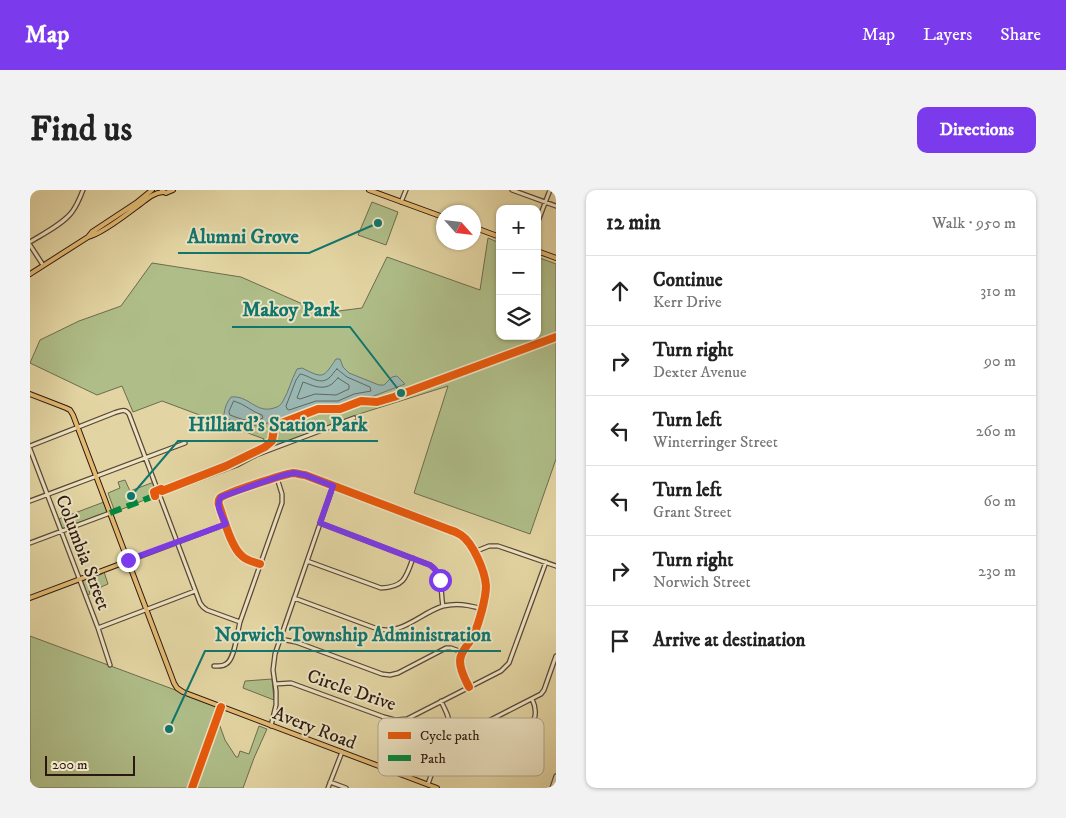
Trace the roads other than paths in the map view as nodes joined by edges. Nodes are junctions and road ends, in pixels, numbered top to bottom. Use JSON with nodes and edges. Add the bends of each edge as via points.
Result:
{"nodes":[{"id":1,"x":82,"y":190,"type":"edge"},
{"id":2,"x":152,"y":190,"type":"edge"},
{"id":3,"x":172,"y":190,"type":"edge"},
{"id":4,"x":369,"y":190,"type":"edge"},
{"id":5,"x":406,"y":190,"type":"edge"},
{"id":6,"x":512,"y":190,"type":"edge"},
{"id":7,"x":550,"y":190,"type":"edge"},
{"id":8,"x":162,"y":191,"type":"edge"},
{"id":9,"x":402,"y":202,"type":"junction"},
{"id":10,"x":545,"y":202,"type":"junction"},
{"id":11,"x":556,"y":206,"type":"edge"},
{"id":12,"x":541,"y":213,"type":"edge"},
{"id":13,"x":436,"y":214,"type":"edge"},
{"id":14,"x":481,"y":230,"type":"edge"},
{"id":15,"x":496,"y":236,"type":"edge"},
{"id":16,"x":88,"y":237,"type":"junction"},
{"id":17,"x":30,"y":244,"type":"edge"},
{"id":18,"x":541,"y":252,"type":"edge"},
{"id":19,"x":556,"y":258,"type":"edge"},
{"id":20,"x":43,"y":265,"type":"junction"},
{"id":21,"x":30,"y":274,"type":"edge"},
{"id":22,"x":30,"y":394,"type":"edge"},
{"id":23,"x":354,"y":418,"type":"dead end"},
{"id":24,"x":78,"y":426,"type":"junction"},
{"id":25,"x":185,"y":443,"type":"dead end"},
{"id":26,"x":30,"y":447,"type":"edge"},
{"id":27,"x":145,"y":457,"type":"junction"},
{"id":28,"x":96,"y":476,"type":"junction"},
{"id":29,"x":277,"y":478,"type":"junction"},
{"id":30,"x":333,"y":486,"type":"junction"},
{"id":31,"x":47,"y":494,"type":"junction"},
{"id":32,"x":159,"y":494,"type":"junction"},
{"id":33,"x":30,"y":501,"type":"edge"},
{"id":34,"x":110,"y":513,"type":"junction"},
{"id":35,"x":320,"y":523,"type":"junction"},
{"id":36,"x":226,"y":524,"type":"junction"},
{"id":37,"x":62,"y":531,"type":"junction"},
{"id":38,"x":177,"y":542,"type":"junction"},
{"id":39,"x":30,"y":543,"type":"edge"},
{"id":40,"x":474,"y":552,"type":"junction"},
{"id":41,"x":413,"y":558,"type":"junction"},
{"id":42,"x":128,"y":560,"type":"junction"},
{"id":43,"x":307,"y":561,"type":"junction"},
{"id":44,"x":546,"y":562,"type":"junction"},
{"id":45,"x":260,"y":564,"type":"junction"},
{"id":46,"x":556,"y":566,"type":"edge"},
{"id":47,"x":80,"y":579,"type":"junction"},
{"id":48,"x":196,"y":591,"type":"junction"},
{"id":49,"x":30,"y":597,"type":"edge"},
{"id":50,"x":294,"y":598,"type":"junction"},
{"id":51,"x":443,"y":606,"type":"junction"},
{"id":52,"x":147,"y":609,"type":"junction"},
{"id":53,"x":482,"y":609,"type":"junction"},
{"id":54,"x":240,"y":622,"type":"junction"},
{"id":55,"x":98,"y":628,"type":"junction"},
{"id":56,"x":280,"y":639,"type":"junction"},
{"id":57,"x":462,"y":652,"type":"junction"},
{"id":58,"x":556,"y":656,"type":"edge"},
{"id":59,"x":110,"y":665,"type":"dead end"},
{"id":60,"x":214,"y":666,"type":"dead end"},
{"id":61,"x":275,"y":684,"type":"junction"},
{"id":62,"x":469,"y":687,"type":"junction"},
{"id":63,"x":532,"y":699,"type":"junction"},
{"id":64,"x":441,"y":701,"type":"junction"},
{"id":65,"x":221,"y":706,"type":"junction"},
{"id":66,"x":384,"y":718,"type":"edge"},
{"id":67,"x":408,"y":718,"type":"edge"},
{"id":68,"x":449,"y":718,"type":"edge"},
{"id":69,"x":495,"y":718,"type":"edge"},
{"id":70,"x":534,"y":718,"type":"edge"},
{"id":71,"x":271,"y":726,"type":"junction"},
{"id":72,"x":342,"y":752,"type":"junction"},
{"id":73,"x":378,"y":765,"type":"edge"},
{"id":74,"x":406,"y":776,"type":"edge"},
{"id":75,"x":431,"y":776,"type":"edge"},
{"id":76,"x":556,"y":776,"type":"edge"},
{"id":77,"x":330,"y":782,"type":"junction"},
{"id":78,"x":428,"y":784,"type":"junction"},
{"id":79,"x":192,"y":788,"type":"edge"},
{"id":80,"x":328,"y":788,"type":"edge"},
{"id":81,"x":346,"y":788,"type":"edge"},
{"id":82,"x":437,"y":788,"type":"edge"},
{"id":83,"x":552,"y":788,"type":"edge"}],
"edges":[{"from":1,"to":17,"type":"street","via":[[71,214]]},
{"from":2,"to":16,"type":"main road"},
{"from":3,"to":8,"type":"main road"},
{"from":4,"to":9,"type":"main road"},
{"from":5,"to":9,"type":"street"},
{"from":6,"to":10,"type":"street"},
{"from":7,"to":10,"type":"street"},
{"from":8,"to":16,"type":"main road"},
{"from":9,"to":13,"type":"main road"},
{"from":10,"to":11,"type":"street"},
{"from":10,"to":12,"type":"street"},
{"from":14,"to":15,"type":"main road"},
{"from":16,"to":20,"type":"main road"},
{"from":17,"to":20,"type":"street"},
{"from":18,"to":19,"type":"main road"},
{"from":20,"to":21,"type":"main road"},
{"from":22,"to":24,"type":"main road","via":[[68,409]]},
{"from":23,"to":32,"type":"street"},
{"from":24,"to":26,"type":"street"},
{"from":24,"to":27,"type":"street","via":[[127,411]]},
{"from":24,"to":28,"type":"main road"},
{"from":25,"to":27,"type":"street"},
{"from":26,"to":31,"type":"street","name":"Columbia Street"},
{"from":27,"to":28,"type":"street"},
{"from":27,"to":32,"type":"street"},
{"from":28,"to":31,"type":"street"},
{"from":28,"to":34,"type":"main road"},
{"from":29,"to":30,"type":"street","via":[[294,473]]},
{"from":29,"to":36,"type":"street","via":[[219,500]]},
{"from":29,"to":45,"type":"street","via":[[282,503]]},
{"from":30,"to":35,"type":"street"},
{"from":30,"to":40,"type":"street","via":[[461,535]]},
{"from":31,"to":33,"type":"street"},
{"from":31,"to":37,"type":"street","name":"Columbia Street"},
{"from":32,"to":38,"type":"street"},
{"from":34,"to":37,"type":"street"},
{"from":34,"to":42,"type":"main road"},
{"from":35,"to":41,"type":"street"},
{"from":35,"to":43,"type":"street"},
{"from":36,"to":38,"type":"street"},
{"from":36,"to":45,"type":"street","via":[[236,550],[247,560]]},
{"from":37,"to":39,"type":"street"},
{"from":37,"to":47,"type":"street","name":"Columbia Street"},
{"from":38,"to":42,"type":"street"},
{"from":38,"to":48,"type":"street"},
{"from":40,"to":44,"type":"street","via":[[498,546]]},
{"from":40,"to":53,"type":"street","via":[[486,584]]},
{"from":41,"to":43,"type":"street","via":[[407,575],[391,588],[381,588]]},
{"from":41,"to":51,"type":"street","via":[[430,565],[440,574]]},
{"from":42,"to":47,"type":"main road"},
{"from":42,"to":52,"type":"main road"},
{"from":43,"to":50,"type":"street"},
{"from":44,"to":46,"type":"street"},
{"from":44,"to":62,"type":"street","name":"Circle Drive","via":[[509,663]]},
{"from":45,"to":54,"type":"street"},
{"from":47,"to":49,"type":"main road"},
{"from":47,"to":55,"type":"street","name":"Columbia Street"},
{"from":48,"to":52,"type":"street"},
{"from":48,"to":54,"type":"street","via":[[206,610]]},
{"from":50,"to":51,"type":"street","via":[[379,630],[403,627]]},
{"from":50,"to":56,"type":"street"},
{"from":51,"to":53,"type":"street","via":[[458,604]]},
{"from":52,"to":55,"type":"street"},
{"from":52,"to":65,"type":"main road","name":"Avery Road","via":[[177,688]]},
{"from":53,"to":57,"type":"street","via":[[474,635]]},
{"from":54,"to":60,"type":"street","via":[[232,659],[222,666]]},
{"from":55,"to":59,"type":"street","name":"Columbia Street"},
{"from":56,"to":57,"type":"street","via":[[390,675],[398,674],[446,648]]},
{"from":56,"to":61,"type":"street","via":[[273,666]]},
{"from":57,"to":62,"type":"street","via":[[460,663]]},
{"from":58,"to":63,"type":"street","via":[[544,690]]},
{"from":61,"to":66,"type":"street","name":"Circle Drive","via":[[296,684]]},
{"from":61,"to":71,"type":"street","via":[[276,705]]},
{"from":62,"to":64,"type":"street","name":"Circle Drive"},
{"from":63,"to":69,"type":"street"},
{"from":63,"to":70,"type":"street","via":[[536,711]]},
{"from":64,"to":67,"type":"street","name":"Circle Drive"},
{"from":64,"to":68,"type":"street"},
{"from":65,"to":71,"type":"main road","name":"Avery Road"},
{"from":65,"to":79,"type":"street"},
{"from":71,"to":72,"type":"main road","name":"Avery Road"},
{"from":72,"to":73,"type":"main road","name":"Avery Road"},
{"from":72,"to":77,"type":"street"},
{"from":74,"to":78,"type":"main road","name":"Avery Road"},
{"from":75,"to":78,"type":"street"},
{"from":76,"to":83,"type":"street"},
{"from":77,"to":80,"type":"street"},
{"from":77,"to":81,"type":"street"},
{"from":78,"to":82,"type":"main road","name":"Avery Road"}]}
